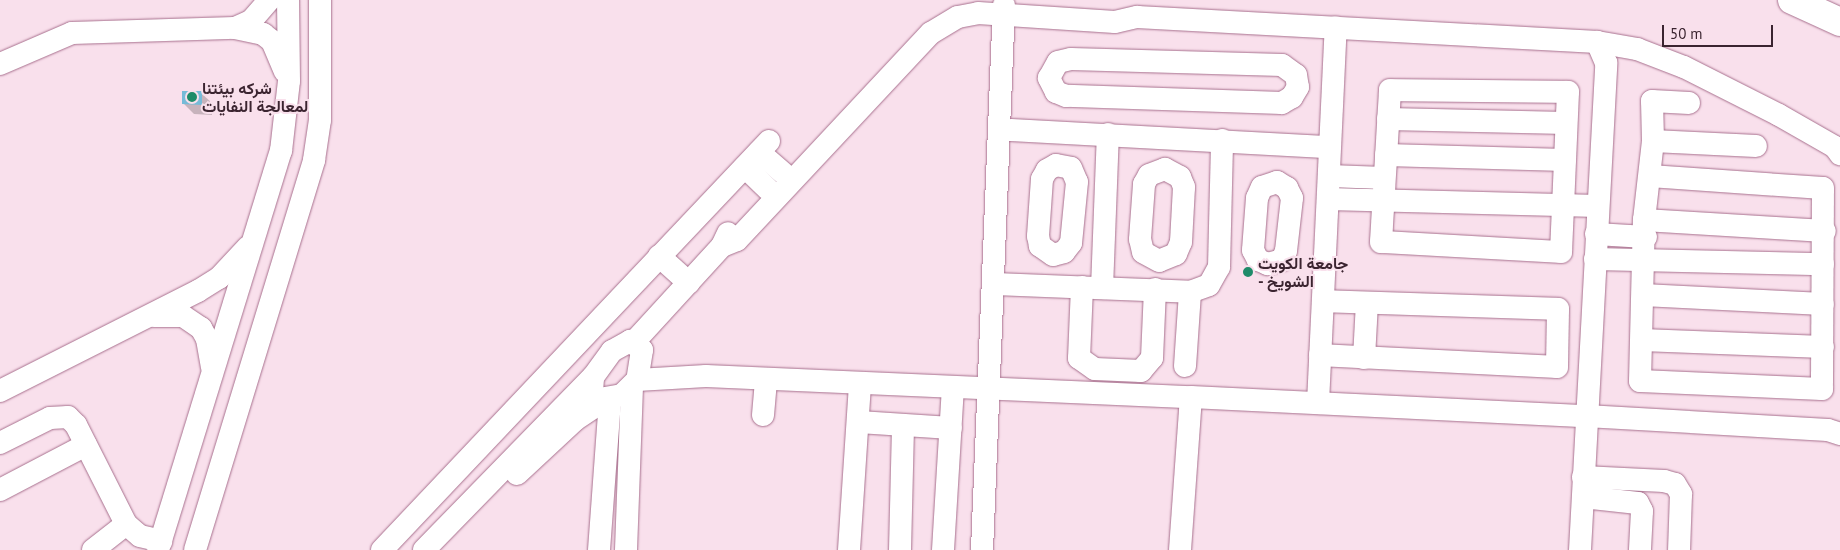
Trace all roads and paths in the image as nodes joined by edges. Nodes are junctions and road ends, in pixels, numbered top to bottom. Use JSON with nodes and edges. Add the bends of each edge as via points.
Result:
{"nodes":[{"id":1,"x":269,"y":0,"type":"edge"},
{"id":2,"x":288,"y":0,"type":"edge"},
{"id":3,"x":320,"y":0,"type":"edge"},
{"id":4,"x":1792,"y":0,"type":"edge"},
{"id":5,"x":1163,"y":9,"type":"edge"},
{"id":6,"x":1010,"y":11,"type":"junction"},
{"id":7,"x":1137,"y":11,"type":"edge"},
{"id":8,"x":1840,"y":22,"type":"edge"},
{"id":9,"x":1336,"y":27,"type":"junction"},
{"id":10,"x":235,"y":28,"type":"junction"},
{"id":11,"x":1597,"y":42,"type":"junction"},
{"id":12,"x":0,"y":64,"type":"edge"},
{"id":13,"x":288,"y":80,"type":"junction"},
{"id":14,"x":1168,"y":99,"type":"junction"},
{"id":15,"x":1689,"y":102,"type":"dead end"},
{"id":16,"x":1388,"y":119,"type":"junction"},
{"id":17,"x":1566,"y":123,"type":"junction"},
{"id":18,"x":1011,"y":130,"type":"junction"},
{"id":19,"x":1108,"y":134,"type":"junction"},
{"id":20,"x":1168,"y":137,"type":"junction"},
{"id":21,"x":1222,"y":140,"type":"junction"},
{"id":22,"x":1652,"y":141,"type":"junction"},
{"id":23,"x":1756,"y":146,"type":"dead end"},
{"id":24,"x":1330,"y":147,"type":"junction"},
{"id":25,"x":1840,"y":154,"type":"edge"},
{"id":26,"x":1386,"y":155,"type":"junction"},
{"id":27,"x":1564,"y":170,"type":"junction"},
{"id":28,"x":1329,"y":176,"type":"junction"},
{"id":29,"x":1650,"y":176,"type":"junction"},
{"id":30,"x":1384,"y":178,"type":"junction"},
{"id":31,"x":1598,"y":180,"type":"junction"},
{"id":32,"x":776,"y":181,"type":"junction"},
{"id":33,"x":1106,"y":190,"type":"junction"},
{"id":34,"x":268,"y":193,"type":"junction"},
{"id":35,"x":1143,"y":193,"type":"dead end"},
{"id":36,"x":1328,"y":199,"type":"junction"},
{"id":37,"x":1383,"y":201,"type":"junction"},
{"id":38,"x":301,"y":203,"type":"junction"},
{"id":39,"x":1563,"y":205,"type":"junction"},
{"id":40,"x":1598,"y":206,"type":"junction"},
{"id":41,"x":1219,"y":216,"type":"junction"},
{"id":42,"x":1255,"y":219,"type":"dead end"},
{"id":43,"x":1073,"y":226,"type":"dead end"},
{"id":44,"x":1104,"y":227,"type":"junction"},
{"id":45,"x":1825,"y":231,"type":"junction"},
{"id":46,"x":1596,"y":234,"type":"junction"},
{"id":47,"x":254,"y":239,"type":"junction"},
{"id":48,"x":1645,"y":239,"type":"junction"},
{"id":49,"x":722,"y":246,"type":"junction"},
{"id":50,"x":665,"y":251,"type":"junction"},
{"id":51,"x":1595,"y":258,"type":"junction"},
{"id":52,"x":1823,"y":264,"type":"junction"},
{"id":53,"x":694,"y":277,"type":"junction"},
{"id":54,"x":999,"y":283,"type":"junction"},
{"id":55,"x":1092,"y":287,"type":"junction"},
{"id":56,"x":1155,"y":289,"type":"junction"},
{"id":57,"x":1190,"y":292,"type":"junction"},
{"id":58,"x":1644,"y":295,"type":"junction"},
{"id":59,"x":1323,"y":302,"type":"junction"},
{"id":60,"x":1367,"y":303,"type":"junction"},
{"id":61,"x":1823,"y":304,"type":"junction"},
{"id":62,"x":150,"y":316,"type":"junction"},
{"id":63,"x":1642,"y":340,"type":"junction"},
{"id":64,"x":638,"y":346,"type":"junction"},
{"id":65,"x":1823,"y":347,"type":"junction"},
{"id":66,"x":1320,"y":356,"type":"junction"},
{"id":67,"x":1364,"y":358,"type":"junction"},
{"id":68,"x":1186,"y":366,"type":"dead end"},
{"id":69,"x":213,"y":372,"type":"junction"},
{"id":70,"x":706,"y":376,"type":"junction"},
{"id":71,"x":593,"y":377,"type":"junction"},
{"id":72,"x":766,"y":381,"type":"junction"},
{"id":73,"x":635,"y":383,"type":"junction"},
{"id":74,"x":860,"y":384,"type":"junction"},
{"id":75,"x":953,"y":388,"type":"junction"},
{"id":76,"x":995,"y":390,"type":"junction"},
{"id":77,"x":0,"y":391,"type":"edge"},
{"id":78,"x":1192,"y":396,"type":"junction"},
{"id":79,"x":607,"y":400,"type":"junction"},
{"id":80,"x":1318,"y":403,"type":"junction"},
{"id":81,"x":763,"y":414,"type":"dead end"},
{"id":82,"x":1586,"y":416,"type":"junction"},
{"id":83,"x":859,"y":422,"type":"junction"},
{"id":84,"x":903,"y":425,"type":"junction"},
{"id":85,"x":950,"y":428,"type":"junction"},
{"id":86,"x":1840,"y":434,"type":"edge"},
{"id":87,"x":0,"y":443,"type":"edge"},
{"id":88,"x":86,"y":445,"type":"junction"},
{"id":89,"x":462,"y":465,"type":"junction"},
{"id":90,"x":180,"y":480,"type":"junction"},
{"id":91,"x":1583,"y":487,"type":"junction"},
{"id":92,"x":483,"y":488,"type":"junction"},
{"id":93,"x":0,"y":490,"type":"edge"},
{"id":94,"x":213,"y":490,"type":"junction"},
{"id":95,"x":601,"y":517,"type":"junction"},
{"id":96,"x":627,"y":522,"type":"junction"},
{"id":97,"x":128,"y":535,"type":"edge"},
{"id":98,"x":160,"y":546,"type":"edge"},
{"id":99,"x":94,"y":550,"type":"edge"},
{"id":100,"x":194,"y":550,"type":"edge"},
{"id":101,"x":382,"y":550,"type":"edge"},
{"id":102,"x":424,"y":550,"type":"edge"},
{"id":103,"x":442,"y":550,"type":"edge"},
{"id":104,"x":599,"y":550,"type":"edge"},
{"id":105,"x":626,"y":550,"type":"edge"},
{"id":106,"x":848,"y":550,"type":"edge"},
{"id":107,"x":900,"y":550,"type":"edge"},
{"id":108,"x":943,"y":550,"type":"edge"},
{"id":109,"x":982,"y":550,"type":"edge"},
{"id":110,"x":991,"y":550,"type":"edge"},
{"id":111,"x":1180,"y":550,"type":"edge"},
{"id":112,"x":1580,"y":550,"type":"edge"},
{"id":113,"x":1640,"y":550,"type":"edge"},
{"id":114,"x":1679,"y":550,"type":"edge"}],
"edges":[{"from":1,"to":10,"type":"street","via":[[251,21]]},
{"from":2,"to":13,"type":"street"},
{"from":3,"to":38,"type":"street","via":[[320,120],[314,160]]},
{"from":4,"to":8,"type":"highway"},
{"from":5,"to":7,"type":"street"},
{"from":5,"to":9,"type":"street"},
{"from":6,"to":7,"type":"street","via":[[1115,22]]},
{"from":6,"to":18,"type":"street"},
{"from":6,"to":32,"type":"street","via":[[962,6],[930,19]]},
{"from":6,"to":49,"type":"street","via":[[968,14],[935,30],[737,240]]},
{"from":6,"to":54,"type":"street"},
{"from":9,"to":11,"type":"street"},
{"from":9,"to":24,"type":"street"},
{"from":10,"to":12,"type":"street","via":[[72,33]]},
{"from":10,"to":13,"type":"street","via":[[263,34],[272,41]]},
{"from":11,"to":25,"type":"street","via":[[1637,49],[1684,66],[1779,115],[1835,147]]},
{"from":11,"to":31,"type":"street","via":[[1606,63]]},
{"from":13,"to":34,"type":"street","via":[[281,150]]},
{"from":14,"to":14,"type":"street","via":[[1282,102],[1292,98],[1298,81],[1293,70],[1282,65],[1071,59],[1058,62],[1051,72],[1053,88],[1066,96]]},
{"from":14,"to":20,"type":"street"},
{"from":15,"to":22,"type":"street","via":[[1652,101]]},
{"from":16,"to":17,"type":"street"},
{"from":16,"to":17,"type":"street","via":[[1390,90],[1568,92]]},
{"from":16,"to":26,"type":"street"},
{"from":17,"to":27,"type":"street"},
{"from":18,"to":19,"type":"street"},
{"from":18,"to":54,"type":"street"},
{"from":19,"to":20,"type":"street"},
{"from":19,"to":33,"type":"street"},
{"from":20,"to":21,"type":"street"},
{"from":21,"to":24,"type":"street"},
{"from":21,"to":41,"type":"street"},
{"from":22,"to":23,"type":"street"},
{"from":22,"to":29,"type":"street"},
{"from":24,"to":28,"type":"street"},
{"from":26,"to":27,"type":"street"},
{"from":26,"to":30,"type":"street"},
{"from":27,"to":31,"type":"street"},
{"from":27,"to":39,"type":"street"},
{"from":28,"to":30,"type":"street"},
{"from":28,"to":36,"type":"street"},
{"from":29,"to":45,"type":"street","via":[[1823,188]]},
{"from":29,"to":48,"type":"street"},
{"from":30,"to":37,"type":"street"},
{"from":31,"to":40,"type":"street"},
{"from":32,"to":49,"type":"street","via":[[728,231]]},
{"from":32,"to":50,"type":"street","via":[[758,154]]},
{"from":33,"to":35,"type":"street"},
{"from":33,"to":44,"type":"street"},
{"from":34,"to":38,"type":"street"},
{"from":34,"to":47,"type":"street"},
{"from":36,"to":37,"type":"street"},
{"from":36,"to":59,"type":"street"},
{"from":37,"to":39,"type":"street"},
{"from":37,"to":39,"type":"street","via":[[1381,242],[1561,252]]},
{"from":38,"to":94,"type":"street"},
{"from":39,"to":40,"type":"street"},
{"from":40,"to":46,"type":"street"},
{"from":41,"to":42,"type":"street"},
{"from":41,"to":57,"type":"street","via":[[1219,267],[1209,285]]},
{"from":43,"to":44,"type":"street"},
{"from":44,"to":55,"type":"street"},
{"from":45,"to":48,"type":"street"},
{"from":45,"to":52,"type":"street"},
{"from":46,"to":48,"type":"street"},
{"from":46,"to":51,"type":"street"},
{"from":47,"to":62,"type":"street","via":[[219,278]]},
{"from":47,"to":69,"type":"street"},
{"from":48,"to":51,"type":"street"},
{"from":48,"to":52,"type":"street"},
{"from":48,"to":58,"type":"street"},
{"from":49,"to":53,"type":"street"},
{"from":50,"to":53,"type":"street"},
{"from":50,"to":89,"type":"street"},
{"from":51,"to":82,"type":"street"},
{"from":52,"to":61,"type":"street"},
{"from":53,"to":64,"type":"street"},
{"from":54,"to":55,"type":"street"},
{"from":54,"to":76,"type":"street"},
{"from":55,"to":56,"type":"street"},
{"from":55,"to":56,"type":"street","via":[[1079,358],[1095,370],[1141,371],[1151,362]]},
{"from":56,"to":57,"type":"street"},
{"from":57,"to":68,"type":"street","via":[[1178,341]]},
{"from":58,"to":61,"type":"street"},
{"from":58,"to":63,"type":"street"},
{"from":59,"to":60,"type":"street"},
{"from":59,"to":66,"type":"street"},
{"from":60,"to":67,"type":"street"},
{"from":60,"to":67,"type":"street","via":[[1558,309],[1557,367]]},
{"from":61,"to":65,"type":"street"},
{"from":62,"to":69,"type":"street","via":[[183,316],[201,328],[207,339]]},
{"from":62,"to":77,"type":"street"},
{"from":63,"to":65,"type":"street"},
{"from":63,"to":65,"type":"street","via":[[1640,381],[1822,389]]},
{"from":64,"to":70,"type":"street","via":[[669,367]]},
{"from":64,"to":71,"type":"street","via":[[625,342],[612,351]]},
{"from":64,"to":73,"type":"street"},
{"from":66,"to":67,"type":"street"},
{"from":66,"to":80,"type":"street"},
{"from":69,"to":90,"type":"street"},
{"from":70,"to":72,"type":"street"},
{"from":70,"to":73,"type":"street"},
{"from":71,"to":79,"type":"street","via":[[592,392]]},
{"from":71,"to":92,"type":"street"},
{"from":72,"to":74,"type":"street"},
{"from":72,"to":81,"type":"street"},
{"from":73,"to":79,"type":"street"},
{"from":73,"to":96,"type":"street"},
{"from":74,"to":75,"type":"street"},
{"from":74,"to":83,"type":"street"},
{"from":75,"to":76,"type":"street"},
{"from":75,"to":85,"type":"street"},
{"from":76,"to":78,"type":"street"},
{"from":76,"to":109,"type":"street"},
{"from":76,"to":110,"type":"street"},
{"from":78,"to":80,"type":"street"},
{"from":78,"to":111,"type":"street"},
{"from":79,"to":95,"type":"street"},
{"from":79,"to":103,"type":"street","via":[[575,420]]},
{"from":80,"to":82,"type":"street"},
{"from":82,"to":86,"type":"street","via":[[1828,430]]},
{"from":82,"to":91,"type":"street"},
{"from":83,"to":84,"type":"street"},
{"from":83,"to":106,"type":"street"},
{"from":84,"to":85,"type":"street"},
{"from":84,"to":107,"type":"street"},
{"from":85,"to":108,"type":"street"},
{"from":87,"to":88,"type":"street","via":[[62,415],[76,425]]},
{"from":88,"to":93,"type":"street"},
{"from":88,"to":97,"type":"street"},
{"from":89,"to":92,"type":"street"},
{"from":89,"to":101,"type":"street"},
{"from":90,"to":94,"type":"street"},
{"from":90,"to":98,"type":"street"},
{"from":91,"to":112,"type":"street"},
{"from":91,"to":113,"type":"street","via":[[1638,503],[1642,511]]},
{"from":91,"to":114,"type":"street","via":[[1664,481],[1675,484],[1681,494]]},
{"from":92,"to":102,"type":"street"},
{"from":94,"to":100,"type":"street"},
{"from":95,"to":96,"type":"street","via":[[612,516]]},
{"from":95,"to":104,"type":"street"},
{"from":96,"to":105,"type":"street"},
{"from":97,"to":98,"type":"street"},
{"from":97,"to":99,"type":"street"}]}
